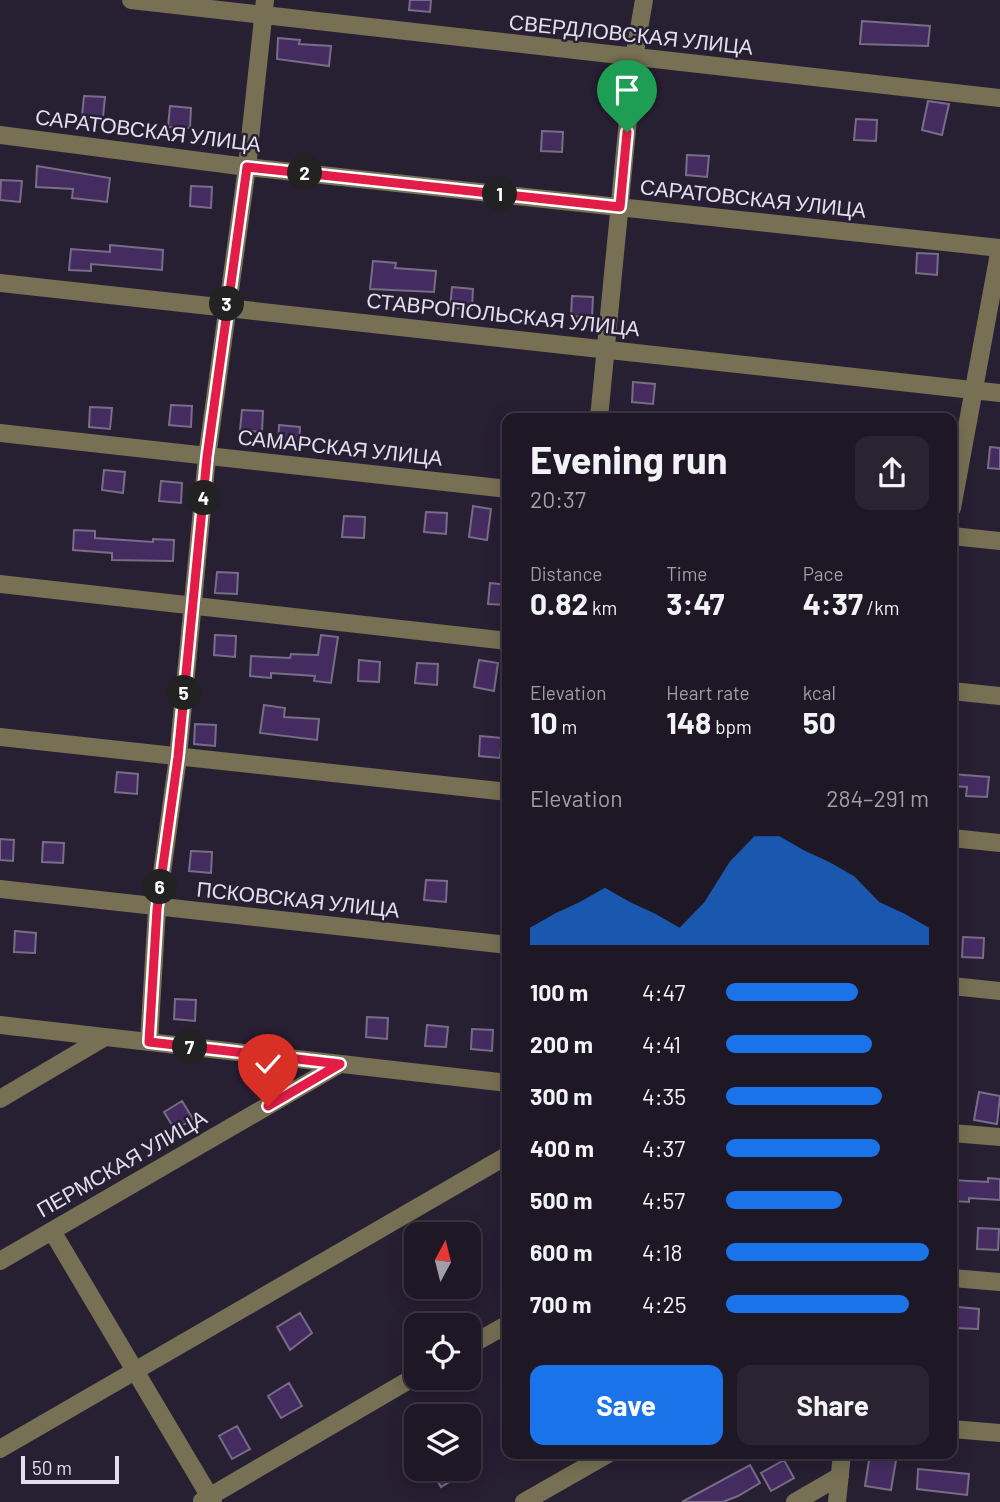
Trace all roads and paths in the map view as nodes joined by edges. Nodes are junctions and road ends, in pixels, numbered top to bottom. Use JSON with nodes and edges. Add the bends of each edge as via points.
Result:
{"nodes":[{"id":1,"x":131,"y":0,"type":"edge"},
{"id":2,"x":644,"y":0,"type":"edge"},
{"id":3,"x":264,"y":9,"type":"edge"},
{"id":4,"x":634,"y":58,"type":"junction"},
{"id":5,"x":1000,"y":98,"type":"edge"},
{"id":6,"x":0,"y":135,"type":"edge"},
{"id":7,"x":247,"y":167,"type":"junction"},
{"id":8,"x":620,"y":207,"type":"junction"},
{"id":9,"x":1000,"y":248,"type":"edge"},
{"id":10,"x":0,"y":283,"type":"edge"},
{"id":11,"x":227,"y":307,"type":"junction"},
{"id":12,"x":606,"y":350,"type":"junction"},
{"id":13,"x":972,"y":390,"type":"junction"},
{"id":14,"x":1000,"y":393,"type":"edge"},
{"id":15,"x":600,"y":413,"type":"edge"},
{"id":16,"x":0,"y":433,"type":"edge"},
{"id":17,"x":207,"y":457,"type":"junction"},
{"id":18,"x":957,"y":478,"type":"edge"},
{"id":19,"x":502,"y":488,"type":"edge"},
{"id":20,"x":957,"y":537,"type":"edge"},
{"id":21,"x":1000,"y":541,"type":"edge"},
{"id":22,"x":0,"y":584,"type":"edge"},
{"id":23,"x":193,"y":607,"type":"junction"},
{"id":24,"x":502,"y":640,"type":"edge"},
{"id":25,"x":957,"y":692,"type":"edge"},
{"id":26,"x":1000,"y":696,"type":"edge"},
{"id":27,"x":0,"y":737,"type":"edge"},
{"id":28,"x":178,"y":757,"type":"junction"},
{"id":29,"x":502,"y":791,"type":"edge"},
{"id":30,"x":957,"y":839,"type":"edge"},
{"id":31,"x":1000,"y":843,"type":"edge"},
{"id":32,"x":0,"y":889,"type":"edge"},
{"id":33,"x":157,"y":909,"type":"junction"},
{"id":34,"x":502,"y":944,"type":"edge"},
{"id":35,"x":957,"y":987,"type":"edge"},
{"id":36,"x":1000,"y":991,"type":"edge"},
{"id":37,"x":0,"y":1025,"type":"edge"},
{"id":38,"x":106,"y":1037,"type":"junction"},
{"id":39,"x":149,"y":1042,"type":"junction"},
{"id":40,"x":340,"y":1064,"type":"junction"},
{"id":41,"x":502,"y":1082,"type":"edge"},
{"id":42,"x":0,"y":1099,"type":"edge"},
{"id":43,"x":957,"y":1133,"type":"edge"},
{"id":44,"x":1000,"y":1137,"type":"edge"},
{"id":45,"x":502,"y":1158,"type":"edge"},
{"id":46,"x":52,"y":1230,"type":"junction"},
{"id":47,"x":0,"y":1261,"type":"edge"},
{"id":48,"x":957,"y":1278,"type":"edge"},
{"id":49,"x":1000,"y":1282,"type":"edge"},
{"id":50,"x":502,"y":1327,"type":"edge"},
{"id":51,"x":481,"y":1339,"type":"edge"},
{"id":52,"x":136,"y":1370,"type":"junction"},
{"id":53,"x":404,"y":1383,"type":"edge"},
{"id":54,"x":957,"y":1429,"type":"edge"},
{"id":55,"x":1000,"y":1433,"type":"edge"},
{"id":56,"x":0,"y":1448,"type":"edge"},
{"id":57,"x":599,"y":1459,"type":"edge"},
{"id":58,"x":842,"y":1459,"type":"edge"},
{"id":59,"x":840,"y":1476,"type":"junction"},
{"id":60,"x":207,"y":1500,"type":"edge"},
{"id":61,"x":524,"y":1502,"type":"edge"},
{"id":62,"x":795,"y":1502,"type":"edge"},
{"id":63,"x":837,"y":1502,"type":"edge"}],
"edges":[{"from":1,"to":3,"type":"street","name":"СВЕРДЛОВСКАЯ УЛИЦА"},
{"from":2,"to":4,"type":"street"},
{"from":3,"to":4,"type":"street","name":"СВЕРДЛОВСКАЯ УЛИЦА"},
{"from":3,"to":7,"type":"street"},
{"from":4,"to":5,"type":"street","name":"СВЕРДЛОВСКАЯ УЛИЦА"},
{"from":4,"to":8,"type":"street"},
{"from":6,"to":7,"type":"street","name":"САРАТОВСКАЯ УЛИЦА"},
{"from":7,"to":8,"type":"street","name":"САРАТОВСКАЯ УЛИЦА"},
{"from":7,"to":11,"type":"street"},
{"from":8,"to":9,"type":"street","name":"САРАТОВСКАЯ УЛИЦА"},
{"from":8,"to":12,"type":"street"},
{"from":9,"to":13,"type":"street"},
{"from":10,"to":11,"type":"street","name":"СТАВРОПОЛЬСКАЯ УЛИЦА"},
{"from":11,"to":12,"type":"street","name":"СТАВРОПОЛЬСКАЯ УЛИЦА"},
{"from":11,"to":17,"type":"street"},
{"from":12,"to":13,"type":"street","name":"СТАВРОПОЛЬСКАЯ УЛИЦА"},
{"from":12,"to":15,"type":"street"},
{"from":13,"to":14,"type":"street","name":"СТАВРОПОЛЬСКАЯ УЛИЦА"},
{"from":13,"to":18,"type":"street"},
{"from":16,"to":17,"type":"street","name":"САМАРСКАЯ УЛИЦА"},
{"from":17,"to":19,"type":"street","name":"САМАРСКАЯ УЛИЦА"},
{"from":17,"to":23,"type":"street"},
{"from":20,"to":21,"type":"street"},
{"from":22,"to":23,"type":"street"},
{"from":23,"to":24,"type":"street"},
{"from":23,"to":28,"type":"street"},
{"from":25,"to":26,"type":"street"},
{"from":27,"to":28,"type":"street"},
{"from":28,"to":29,"type":"street"},
{"from":28,"to":33,"type":"street"},
{"from":30,"to":31,"type":"street"},
{"from":32,"to":33,"type":"street","name":"ПСКОВСКАЯ УЛИЦА"},
{"from":33,"to":34,"type":"street","name":"ПСКОВСКАЯ УЛИЦА"},
{"from":33,"to":39,"type":"street"},
{"from":35,"to":36,"type":"street"},
{"from":37,"to":38,"type":"street"},
{"from":38,"to":39,"type":"street"},
{"from":38,"to":42,"type":"street"},
{"from":39,"to":40,"type":"street"},
{"from":40,"to":41,"type":"street"},
{"from":40,"to":46,"type":"street","name":"ПЕРМСКАЯ УЛИЦА"},
{"from":43,"to":44,"type":"street"},
{"from":45,"to":52,"type":"street"},
{"from":46,"to":47,"type":"street","name":"ПЕРМСКАЯ УЛИЦА"},
{"from":46,"to":52,"type":"street"},
{"from":48,"to":49,"type":"street"},
{"from":50,"to":51,"type":"street"},
{"from":52,"to":56,"type":"street"},
{"from":52,"to":60,"type":"street"},
{"from":53,"to":60,"type":"street"},
{"from":54,"to":55,"type":"street"},
{"from":57,"to":61,"type":"street"},
{"from":58,"to":59,"type":"street"},
{"from":59,"to":62,"type":"street"},
{"from":59,"to":63,"type":"street"}]}
